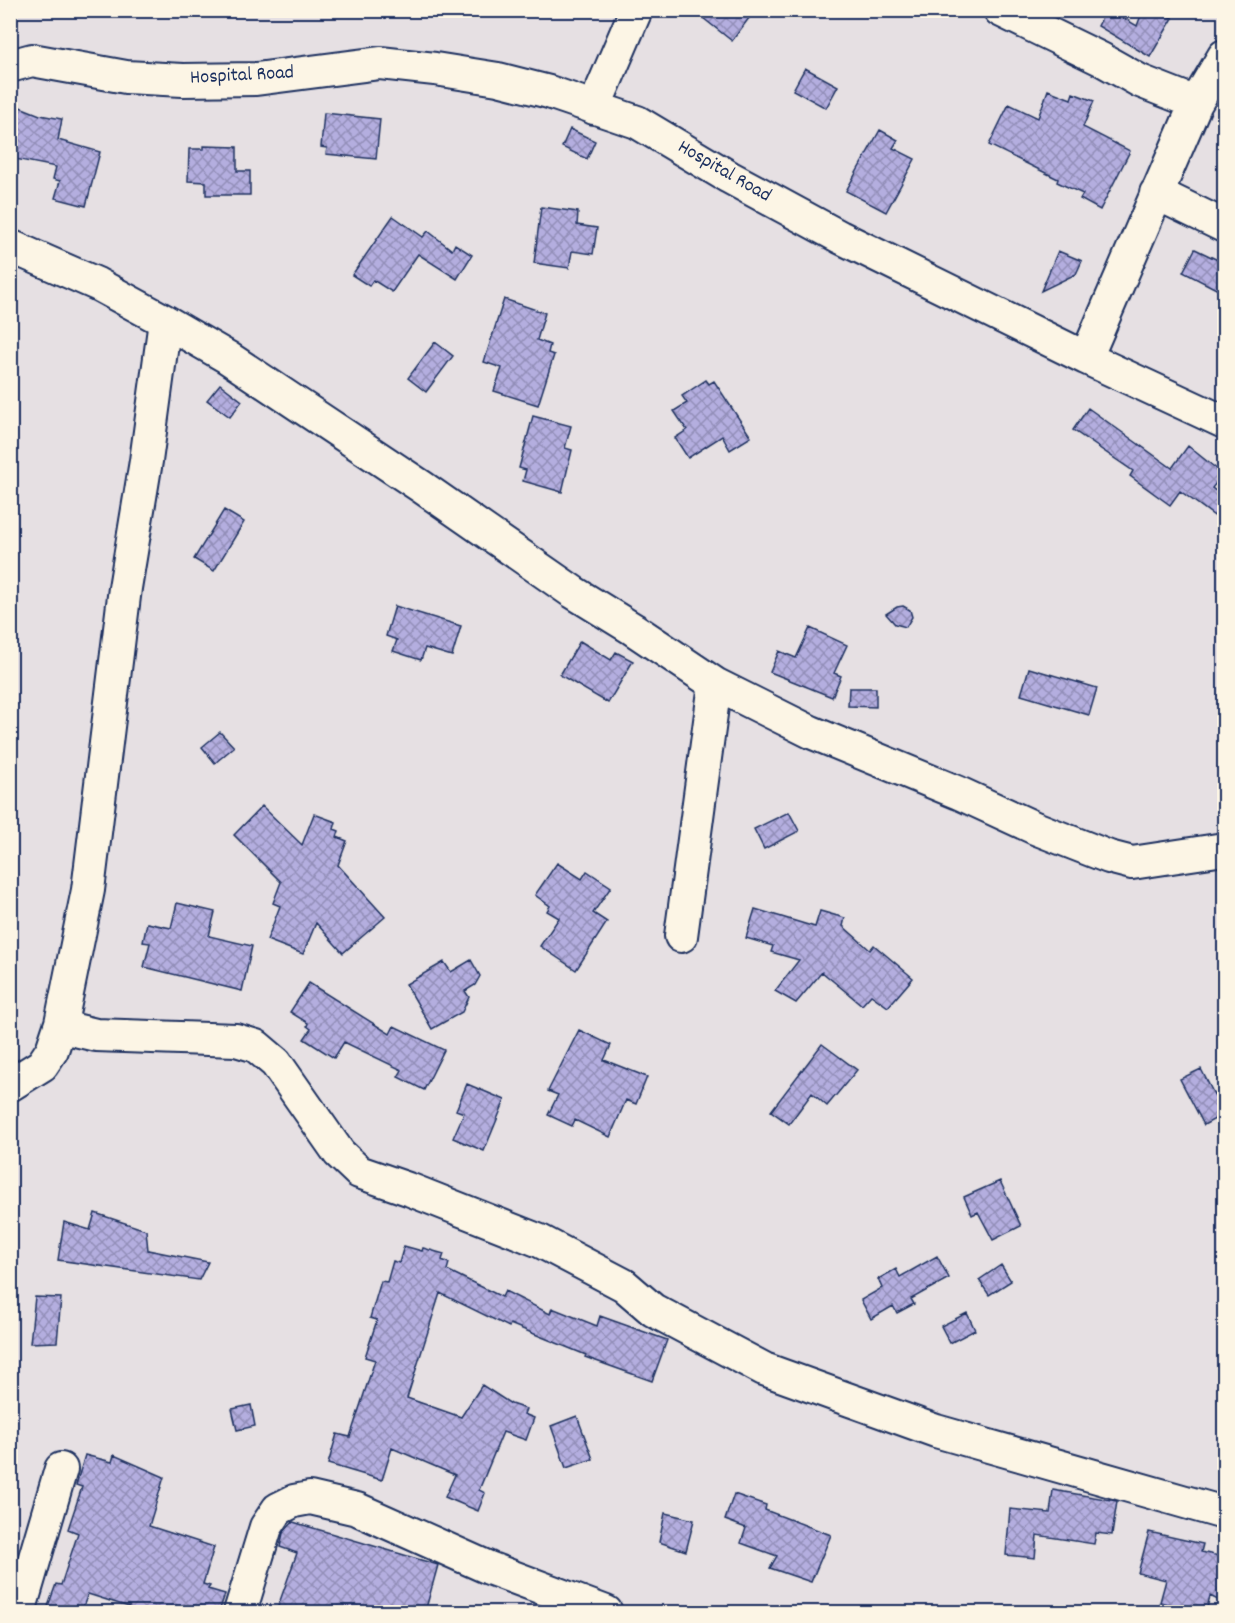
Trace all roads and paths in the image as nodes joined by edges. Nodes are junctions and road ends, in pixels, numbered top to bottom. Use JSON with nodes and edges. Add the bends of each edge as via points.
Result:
{"nodes":[{"id":1,"x":636,"y":10,"type":"edge"},
{"id":2,"x":1000,"y":10,"type":"edge"},
{"id":3,"x":1224,"y":57,"type":"edge"},
{"id":4,"x":10,"y":66,"type":"edge"},
{"id":5,"x":1196,"y":103,"type":"junction"},
{"id":6,"x":594,"y":108,"type":"junction"},
{"id":7,"x":1156,"y":193,"type":"junction"},
{"id":8,"x":1224,"y":226,"type":"edge"},
{"id":9,"x":10,"y":246,"type":"edge"},
{"id":10,"x":165,"y":321,"type":"junction"},
{"id":11,"x":1086,"y":358,"type":"junction"},
{"id":12,"x":1224,"y":422,"type":"edge"},
{"id":13,"x":715,"y":684,"type":"junction"},
{"id":14,"x":1224,"y":849,"type":"edge"},
{"id":15,"x":681,"y":936,"type":"dead end"},
{"id":16,"x":61,"y":1023,"type":"junction"},
{"id":17,"x":16,"y":1078,"type":"edge"},
{"id":18,"x":61,"y":1470,"type":"dead end"},
{"id":19,"x":1224,"y":1513,"type":"edge"},
{"id":20,"x":19,"y":1612,"type":"edge"},
{"id":21,"x":240,"y":1612,"type":"edge"},
{"id":22,"x":606,"y":1612,"type":"edge"}],
"edges":[{"from":1,"to":6,"type":"street"},
{"from":2,"to":5,"type":"street","via":[[1140,81]]},
{"from":3,"to":5,"type":"street"},
{"from":4,"to":6,"type":"street","name":"Hospital Road","via":[[32,60],[126,77],[256,79],[380,63],[498,79]]},
{"from":5,"to":7,"type":"street"},
{"from":6,"to":11,"type":"street","name":"Hospital Road","via":[[637,122],[840,237]]},
{"from":7,"to":8,"type":"street"},
{"from":7,"to":11,"type":"street"},
{"from":9,"to":10,"type":"street","via":[[97,284]]},
{"from":10,"to":13,"type":"street","via":[[227,357]]},
{"from":10,"to":16,"type":"street","via":[[125,588],[88,890]]},
{"from":11,"to":12,"type":"street","name":"Hospital Road"},
{"from":13,"to":14,"type":"street","via":[[843,746],[1109,857],[1132,863]]},
{"from":13,"to":15,"type":"street"},
{"from":16,"to":17,"type":"street","via":[[42,1065]]},
{"from":16,"to":19,"type":"street","via":[[96,1035],[224,1039],[256,1046],[276,1063],[339,1154],[359,1172],[540,1241],[624,1285],[654,1310],[764,1369],[936,1431]]},
{"from":18,"to":20,"type":"street"},
{"from":21,"to":22,"type":"street","via":[[266,1527],[278,1509],[310,1498],[357,1509],[489,1568]]}]}
